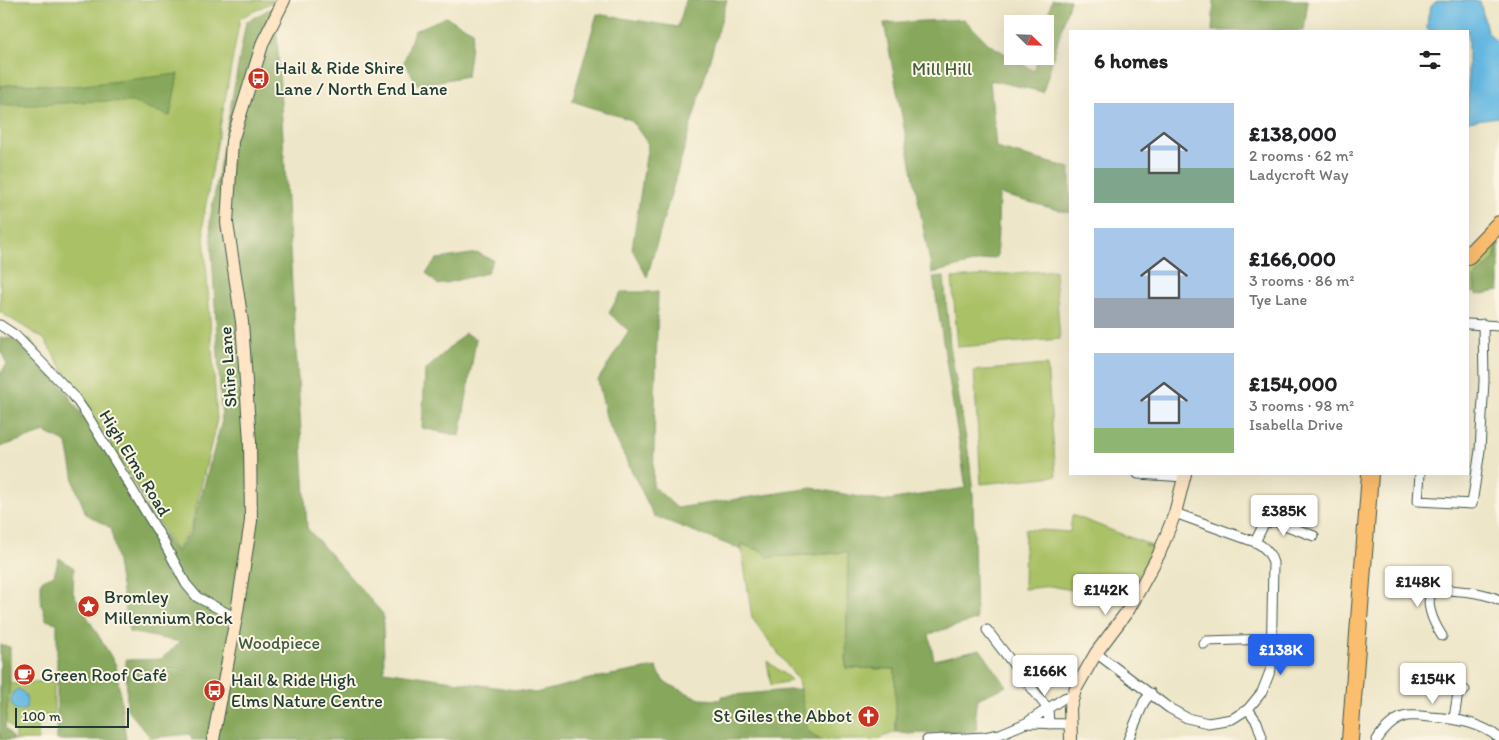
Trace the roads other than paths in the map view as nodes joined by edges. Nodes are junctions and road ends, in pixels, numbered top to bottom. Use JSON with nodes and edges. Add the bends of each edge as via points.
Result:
{"nodes":[{"id":1,"x":284,"y":0,"type":"edge"},
{"id":2,"x":1499,"y":224,"type":"edge"},
{"id":3,"x":1469,"y":253,"type":"edge"},
{"id":4,"x":1469,"y":324,"type":"edge"},
{"id":5,"x":1483,"y":324,"type":"junction"},
{"id":6,"x":0,"y":325,"type":"edge"},
{"id":7,"x":1499,"y":326,"type":"edge"},
{"id":8,"x":1185,"y":475,"type":"edge"},
{"id":9,"x":1370,"y":475,"type":"edge"},
{"id":10,"x":1420,"y":475,"type":"edge"},
{"id":11,"x":1175,"y":513,"type":"junction"},
{"id":12,"x":1314,"y":536,"type":"dead end"},
{"id":13,"x":1255,"y":542,"type":"junction"},
{"id":14,"x":1499,"y":600,"type":"edge"},
{"id":15,"x":236,"y":618,"type":"junction"},
{"id":16,"x":987,"y":630,"type":"dead end"},
{"id":17,"x":1442,"y":636,"type":"dead end"},
{"id":18,"x":1270,"y":639,"type":"junction"},
{"id":19,"x":1204,"y":644,"type":"dead end"},
{"id":20,"x":1096,"y":653,"type":"junction"},
{"id":21,"x":1465,"y":690,"type":"dead end"},
{"id":22,"x":1150,"y":693,"type":"junction"},
{"id":23,"x":1072,"y":695,"type":"junction"},
{"id":24,"x":1048,"y":709,"type":"junction"},
{"id":25,"x":1248,"y":709,"type":"junction"},
{"id":26,"x":1454,"y":718,"type":"junction"},
{"id":27,"x":1026,"y":723,"type":"junction"},
{"id":28,"x":1049,"y":724,"type":"junction"},
{"id":29,"x":1070,"y":724,"type":"junction"},
{"id":30,"x":1262,"y":737,"type":"dead end"},
{"id":31,"x":1499,"y":738,"type":"edge"},
{"id":32,"x":213,"y":740,"type":"edge"},
{"id":33,"x":927,"y":740,"type":"edge"},
{"id":34,"x":1071,"y":740,"type":"edge"},
{"id":35,"x":1128,"y":740,"type":"edge"},
{"id":36,"x":1350,"y":740,"type":"edge"},
{"id":37,"x":1377,"y":740,"type":"edge"}],
"edges":[{"from":1,"to":15,"type":"street","name":"Shire Lane","via":[[263,42],[232,141],[227,223],[242,322],[250,442],[251,521]]},
{"from":2,"to":3,"type":"highway"},
{"from":4,"to":5,"type":"street"},
{"from":5,"to":7,"type":"street"},
{"from":5,"to":10,"type":"street","via":[[1480,450],[1472,504],[1418,501]]},
{"from":6,"to":15,"type":"street","name":"High Elms Road","via":[[15,335],[77,402],[161,537],[186,584],[197,597]]},
{"from":8,"to":11,"type":"street"},
{"from":9,"to":36,"type":"highway"},
{"from":11,"to":13,"type":"street"},
{"from":11,"to":20,"type":"street","via":[[1164,543],[1135,600]]},
{"from":12,"to":13,"type":"street","via":[[1268,521]]},
{"from":13,"to":18,"type":"street","via":[[1266,550],[1273,563]]},
{"from":14,"to":17,"type":"street","via":[[1488,595],[1437,589],[1432,592],[1430,607]]},
{"from":15,"to":32,"type":"street","name":"Shire Lane"},
{"from":16,"to":24,"type":"street"},
{"from":18,"to":19,"type":"street","via":[[1206,641]]},
{"from":18,"to":25,"type":"street","via":[[1271,669],[1262,692]]},
{"from":20,"to":22,"type":"street"},
{"from":20,"to":23,"type":"street"},
{"from":21,"to":26,"type":"street","via":[[1458,693]]},
{"from":22,"to":25,"type":"street","via":[[1186,718],[1208,723],[1232,719]]},
{"from":22,"to":35,"type":"street"},
{"from":23,"to":24,"type":"street"},
{"from":23,"to":29,"type":"street"},
{"from":24,"to":27,"type":"street"},
{"from":24,"to":28,"type":"street"},
{"from":25,"to":30,"type":"street"},
{"from":26,"to":31,"type":"street","via":[[1492,732]]},
{"from":26,"to":37,"type":"street","via":[[1407,716],[1389,726]]},
{"from":27,"to":28,"type":"street"},
{"from":27,"to":33,"type":"street","via":[[984,737]]},
{"from":28,"to":29,"type":"street"},
{"from":29,"to":34,"type":"street"}]}
